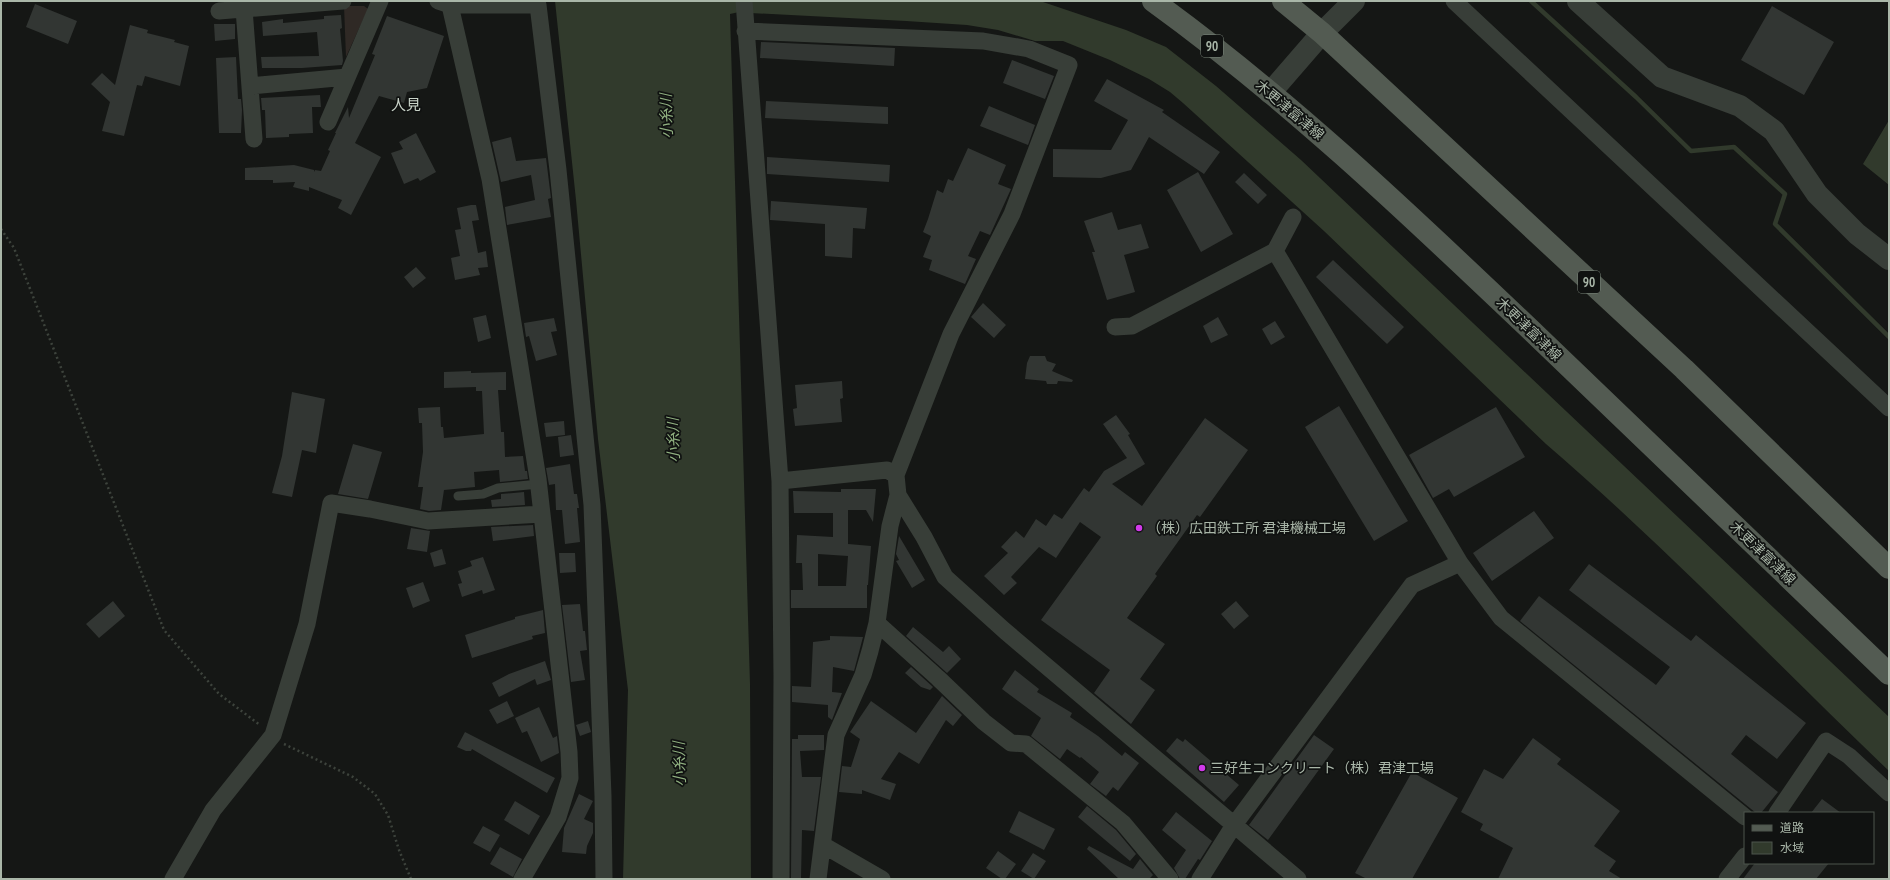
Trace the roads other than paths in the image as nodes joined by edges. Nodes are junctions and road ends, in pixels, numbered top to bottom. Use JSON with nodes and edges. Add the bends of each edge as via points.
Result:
{"nodes":[{"id":1,"x":343,"y":1,"type":"edge"},
{"id":2,"x":380,"y":1,"type":"edge"},
{"id":3,"x":744,"y":1,"type":"edge"},
{"id":4,"x":1153,"y":1,"type":"edge"},
{"id":5,"x":1283,"y":1,"type":"edge"},
{"id":6,"x":1354,"y":1,"type":"edge"},
{"id":7,"x":1454,"y":1,"type":"edge"},
{"id":8,"x":1578,"y":1,"type":"edge"},
{"id":9,"x":446,"y":2,"type":"edge"},
{"id":10,"x":244,"y":9,"type":"junction"},
{"id":11,"x":219,"y":11,"type":"dead end"},
{"id":12,"x":745,"y":25,"type":"junction"},
{"id":13,"x":1322,"y":33,"type":"junction"},
{"id":14,"x":347,"y":77,"type":"junction"},
{"id":15,"x":250,"y":86,"type":"junction"},
{"id":16,"x":1270,"y":93,"type":"junction"},
{"id":17,"x":328,"y":122,"type":"dead end"},
{"id":18,"x":254,"y":139,"type":"dead end"},
{"id":19,"x":1293,"y":217,"type":"dead end"},
{"id":20,"x":1275,"y":251,"type":"junction"},
{"id":21,"x":1889,"y":259,"type":"edge"},
{"id":22,"x":1115,"y":327,"type":"dead end"},
{"id":23,"x":1889,"y":408,"type":"edge"},
{"id":24,"x":896,"y":475,"type":"junction"},
{"id":25,"x":780,"y":481,"type":"junction"},
{"id":26,"x":539,"y":484,"type":"junction"},
{"id":27,"x":898,"y":495,"type":"junction"},
{"id":28,"x":458,"y":496,"type":"dead end"},
{"id":29,"x":542,"y":514,"type":"junction"},
{"id":30,"x":1460,"y":563,"type":"junction"},
{"id":31,"x":1889,"y":568,"type":"edge"},
{"id":32,"x":877,"y":623,"type":"junction"},
{"id":33,"x":1889,"y":674,"type":"edge"},
{"id":34,"x":1889,"y":793,"type":"edge"},
{"id":35,"x":1778,"y":812,"type":"edge"},
{"id":36,"x":1744,"y":816,"type":"edge"},
{"id":37,"x":1234,"y":825,"type":"junction"},
{"id":38,"x":823,"y":845,"type":"junction"},
{"id":39,"x":1744,"y":857,"type":"edge"},
{"id":40,"x":173,"y":879,"type":"edge"},
{"id":41,"x":522,"y":879,"type":"edge"},
{"id":42,"x":604,"y":879,"type":"edge"},
{"id":43,"x":781,"y":879,"type":"edge"},
{"id":44,"x":818,"y":879,"type":"edge"},
{"id":45,"x":882,"y":879,"type":"edge"},
{"id":46,"x":1170,"y":879,"type":"edge"},
{"id":47,"x":1200,"y":879,"type":"edge"},
{"id":48,"x":1298,"y":879,"type":"edge"},
{"id":49,"x":1727,"y":879,"type":"edge"}],
"edges":[{"from":1,"to":10,"type":"street"},
{"from":2,"to":14,"type":"street"},
{"from":3,"to":12,"type":"street"},
{"from":4,"to":16,"type":"main road","name":"木更津富津線","number":"90"},
{"from":5,"to":13,"type":"main road","number":"90"},
{"from":6,"to":13,"type":"street"},
{"from":7,"to":23,"type":"street"},
{"from":8,"to":21,"type":"street","via":[[1662,77],[1740,106],[1774,131],[1817,194],[1857,234]]},
{"from":9,"to":26,"type":"street","via":[[490,179]]},
{"from":9,"to":42,"type":"street","via":[[538,5],[558,170],[592,505]]},
{"from":10,"to":11,"type":"street"},
{"from":10,"to":15,"type":"street"},
{"from":12,"to":24,"type":"street","via":[[983,42],[1029,49],[1069,65],[1012,214],[951,334]]},
{"from":12,"to":25,"type":"street"},
{"from":13,"to":16,"type":"street"},
{"from":13,"to":31,"type":"main road","number":"90","via":[[1684,369]]},
{"from":14,"to":15,"type":"street"},
{"from":14,"to":17,"type":"street"},
{"from":15,"to":18,"type":"street"},
{"from":16,"to":33,"type":"main road","name":"木更津富津線","number":"90","via":[[1473,275]]},
{"from":19,"to":20,"type":"street"},
{"from":20,"to":22,"type":"street","via":[[1132,326]]},
{"from":20,"to":30,"type":"street"},
{"from":24,"to":25,"type":"street","via":[[887,470]]},
{"from":24,"to":27,"type":"street"},
{"from":25,"to":43,"type":"street"},
{"from":26,"to":28,"type":"lane","via":[[498,488],[483,494]]},
{"from":26,"to":29,"type":"street"},
{"from":27,"to":32,"type":"street","via":[[890,526]]},
{"from":27,"to":37,"type":"street","via":[[945,577]]},
{"from":29,"to":40,"type":"street","via":[[428,522],[370,509],[331,504],[307,624],[273,735],[213,810]]},
{"from":29,"to":41,"type":"street","via":[[570,778],[558,817]]},
{"from":30,"to":36,"type":"street","via":[[1501,618]]},
{"from":30,"to":37,"type":"street","via":[[1412,585]]},
{"from":32,"to":38,"type":"street","via":[[863,675],[836,735]]},
{"from":32,"to":46,"type":"street","via":[[984,722],[1011,743],[1026,744],[1124,822]]},
{"from":34,"to":35,"type":"street","via":[[1849,756],[1826,742]]},
{"from":37,"to":47,"type":"street"},
{"from":37,"to":48,"type":"street"},
{"from":38,"to":44,"type":"street"},
{"from":38,"to":45,"type":"street"},
{"from":39,"to":49,"type":"street"}]}
